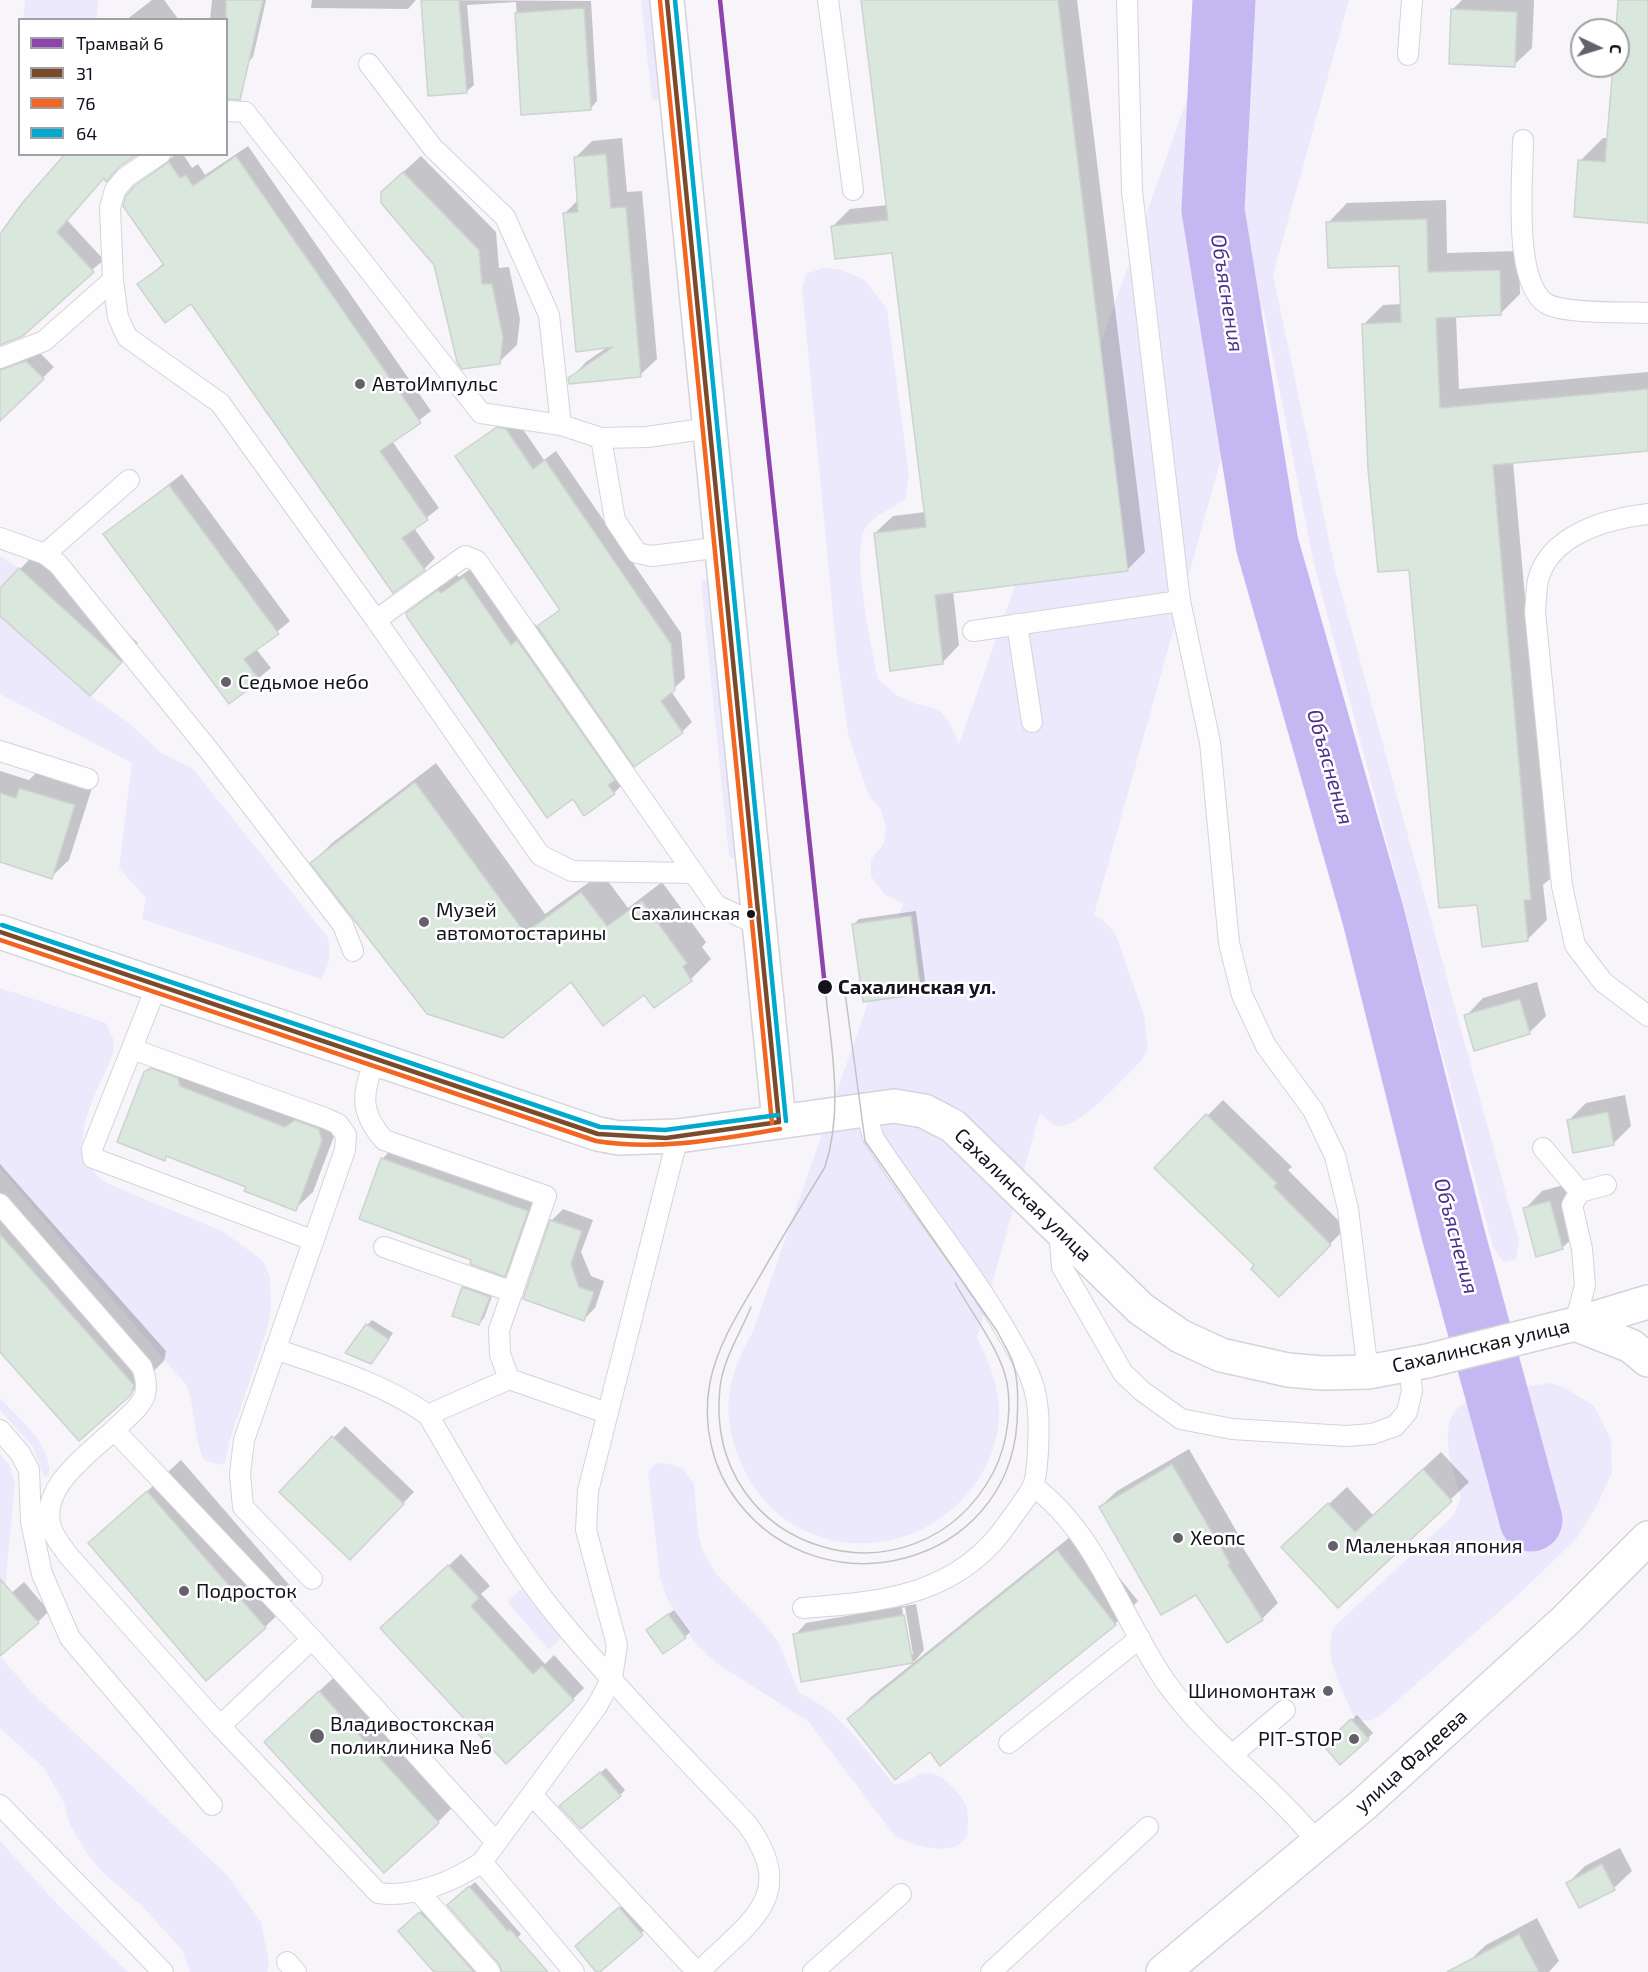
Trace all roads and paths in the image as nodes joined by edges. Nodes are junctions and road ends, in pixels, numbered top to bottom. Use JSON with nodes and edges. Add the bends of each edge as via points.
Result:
{"nodes":[{"id":1,"x":667,"y":0,"type":"edge"},
{"id":2,"x":828,"y":0,"type":"edge"},
{"id":3,"x":1127,"y":0,"type":"edge"},
{"id":4,"x":1412,"y":0,"type":"edge"},
{"id":5,"x":1408,"y":55,"type":"dead end"},
{"id":6,"x":369,"y":64,"type":"dead end"},
{"id":7,"x":228,"y":111,"type":"edge"},
{"id":8,"x":1523,"y":140,"type":"dead end"},
{"id":9,"x":157,"y":156,"type":"edge"},
{"id":10,"x":853,"y":190,"type":"dead end"},
{"id":11,"x":113,"y":280,"type":"junction"},
{"id":12,"x":1648,"y":313,"type":"edge"},
{"id":13,"x":0,"y":358,"type":"edge"},
{"id":14,"x":561,"y":425,"type":"junction"},
{"id":15,"x":710,"y":428,"type":"junction"},
{"id":16,"x":601,"y":438,"type":"junction"},
{"id":17,"x":129,"y":480,"type":"dead end"},
{"id":18,"x":1648,"y":514,"type":"edge"},
{"id":19,"x":0,"y":538,"type":"edge"},
{"id":20,"x":722,"y":547,"type":"junction"},
{"id":21,"x":45,"y":554,"type":"junction"},
{"id":22,"x":1180,"y":600,"type":"junction"},
{"id":23,"x":376,"y":620,"type":"junction"},
{"id":24,"x":1017,"y":624,"type":"junction"},
{"id":25,"x":973,"y":631,"type":"dead end"},
{"id":26,"x":1032,"y":722,"type":"dead end"},
{"id":27,"x":0,"y":751,"type":"edge"},
{"id":28,"x":88,"y":779,"type":"dead end"},
{"id":29,"x":693,"y":873,"type":"junction"},
{"id":30,"x":760,"y":926,"type":"junction"},
{"id":31,"x":0,"y":932,"type":"edge"},
{"id":32,"x":353,"y":951,"type":"dead end"},
{"id":33,"x":157,"y":985,"type":"junction"},
{"id":34,"x":1648,"y":1016,"type":"edge"},
{"id":35,"x":132,"y":1049,"type":"junction"},
{"id":36,"x":375,"y":1058,"type":"junction"},
{"id":37,"x":866,"y":1110,"type":"junction"},
{"id":38,"x":779,"y":1122,"type":"junction"},
{"id":39,"x":678,"y":1136,"type":"junction"},
{"id":40,"x":1543,"y":1148,"type":"dead end"},
{"id":41,"x":1606,"y":1185,"type":"dead end"},
{"id":42,"x":1580,"y":1192,"type":"junction"},
{"id":43,"x":0,"y":1204,"type":"edge"},
{"id":44,"x":1059,"y":1230,"type":"junction"},
{"id":45,"x":312,"y":1240,"type":"junction"},
{"id":46,"x":384,"y":1247,"type":"dead end"},
{"id":47,"x":513,"y":1292,"type":"junction"},
{"id":48,"x":1648,"y":1302,"type":"edge"},
{"id":49,"x":1575,"y":1324,"type":"junction"},
{"id":50,"x":275,"y":1349,"type":"junction"},
{"id":51,"x":1648,"y":1360,"type":"edge"},
{"id":52,"x":1418,"y":1363,"type":"junction"},
{"id":53,"x":1368,"y":1372,"type":"junction"},
{"id":54,"x":509,"y":1379,"type":"junction"},
{"id":55,"x":607,"y":1413,"type":"junction"},
{"id":56,"x":428,"y":1415,"type":"junction"},
{"id":57,"x":0,"y":1430,"type":"edge"},
{"id":58,"x":114,"y":1430,"type":"junction"},
{"id":59,"x":1033,"y":1486,"type":"junction"},
{"id":60,"x":1648,"y":1538,"type":"edge"},
{"id":61,"x":312,"y":1579,"type":"dead end"},
{"id":62,"x":802,"y":1608,"type":"dead end"},
{"id":63,"x":1140,"y":1638,"type":"junction"},
{"id":64,"x":312,"y":1639,"type":"junction"},
{"id":65,"x":612,"y":1678,"type":"junction"},
{"id":66,"x":1285,"y":1710,"type":"dead end"},
{"id":67,"x":220,"y":1726,"type":"junction"},
{"id":68,"x":1008,"y":1743,"type":"dead end"},
{"id":69,"x":1232,"y":1755,"type":"junction"},
{"id":70,"x":532,"y":1795,"type":"junction"},
{"id":71,"x":0,"y":1805,"type":"edge"},
{"id":72,"x":212,"y":1805,"type":"dead end"},
{"id":73,"x":1148,"y":1827,"type":"dead end"},
{"id":74,"x":496,"y":1842,"type":"junction"},
{"id":75,"x":1319,"y":1844,"type":"junction"},
{"id":76,"x":482,"y":1862,"type":"junction"},
{"id":77,"x":418,"y":1891,"type":"junction"},
{"id":78,"x":902,"y":1894,"type":"dead end"},
{"id":79,"x":164,"y":1972,"type":"edge"},
{"id":80,"x":489,"y":1972,"type":"edge"},
{"id":81,"x":574,"y":1972,"type":"edge"},
{"id":82,"x":698,"y":1972,"type":"edge"},
{"id":83,"x":813,"y":1972,"type":"edge"},
{"id":84,"x":991,"y":1972,"type":"edge"},
{"id":85,"x":1163,"y":1972,"type":"edge"}],
"edges":[{"from":1,"to":15,"type":"main road"},
{"from":2,"to":10,"type":"lane"},
{"from":3,"to":22,"type":"lane","via":[[1132,191]]},
{"from":4,"to":5,"type":"lane"},
{"from":6,"to":14,"type":"lane","via":[[433,148],[505,217],[549,315]]},
{"from":7,"to":14,"type":"lane","via":[[245,111],[481,413]]},
{"from":8,"to":12,"type":"lane","via":[[1524,260],[1534,290],[1548,304],[1584,311]]},
{"from":9,"to":11,"type":"lane","via":[[126,177],[115,190],[110,208]]},
{"from":11,"to":13,"type":"lane","via":[[44,341]]},
{"from":11,"to":23,"type":"lane","via":[[118,317],[127,337],[220,403]]},
{"from":14,"to":16,"type":"lane"},
{"from":15,"to":16,"type":"lane","via":[[647,437]]},
{"from":15,"to":20,"type":"main road"},
{"from":16,"to":20,"type":"lane","via":[[615,520],[637,553],[652,556]]},
{"from":17,"to":21,"type":"lane"},
{"from":18,"to":34,"type":"lane","via":[[1629,516],[1578,533],[1555,549],[1539,579],[1535,612],[1562,886],[1575,945],[1603,982]]},
{"from":19,"to":21,"type":"lane"},
{"from":20,"to":30,"type":"main road"},
{"from":21,"to":32,"type":"lane","via":[[58,564],[218,762],[344,925]]},
{"from":22,"to":24,"type":"lane"},
{"from":22,"to":53,"type":"lane","via":[[1210,742],[1229,944],[1242,995],[1266,1046],[1313,1110],[1335,1156],[1348,1209]]},
{"from":23,"to":29,"type":"lane","via":[[540,855],[572,871]]},
{"from":23,"to":29,"type":"lane","via":[[465,556],[477,561]]},
{"from":24,"to":25,"type":"lane"},
{"from":24,"to":26,"type":"lane"},
{"from":27,"to":28,"type":"lane"},
{"from":29,"to":30,"type":"lane","via":[[716,904]]},
{"from":30,"to":38,"type":"main road"},
{"from":31,"to":33,"type":"main road","name":"Сахалинская улица"},
{"from":33,"to":35,"type":"lane"},
{"from":33,"to":36,"type":"main road","name":"Сахалинская улица"},
{"from":35,"to":45,"type":"lane","via":[[338,1124],[346,1135],[345,1150]]},
{"from":35,"to":45,"type":"lane","via":[[92,1149],[93,1158]]},
{"from":36,"to":39,"type":"main road","name":"Сахалинская улица","via":[[598,1134],[619,1138]]},
{"from":36,"to":47,"type":"lane","via":[[364,1091],[370,1124],[384,1140],[546,1196]]},
{"from":37,"to":38,"type":"main road","name":"Сахалинская улица"},
{"from":37,"to":44,"type":"main road","name":"Сахалинская улица","via":[[894,1106],[924,1112],[953,1126]]},
{"from":37,"to":59,"type":"lane","via":[[873,1137],[993,1310],[1032,1380],[1039,1435]]},
{"from":38,"to":39,"type":"main road","name":"Сахалинская улица"},
{"from":39,"to":55,"type":"lane"},
{"from":40,"to":42,"type":"lane"},
{"from":41,"to":42,"type":"lane"},
{"from":42,"to":49,"type":"lane","via":[[1572,1205],[1585,1285]]},
{"from":43,"to":58,"type":"lane","via":[[142,1367],[148,1383],[146,1399]]},
{"from":44,"to":52,"type":"lane","via":[[1062,1267],[1123,1373],[1181,1419],[1232,1429],[1346,1437],[1372,1434],[1395,1426],[1407,1412]]},
{"from":44,"to":53,"type":"main road","name":"Сахалинская улица","via":[[1141,1309],[1180,1336],[1221,1355],[1288,1370]]},
{"from":45,"to":50,"type":"lane"},
{"from":46,"to":47,"type":"lane"},
{"from":47,"to":54,"type":"lane","via":[[499,1330],[500,1354]]},
{"from":48,"to":49,"type":"main road","name":"Сахалинская улица"},
{"from":49,"to":51,"type":"main road","via":[[1631,1346]]},
{"from":49,"to":52,"type":"main road","name":"Сахалинская улица"},
{"from":50,"to":56,"type":"lane","via":[[383,1389]]},
{"from":50,"to":61,"type":"lane","via":[[244,1440],[240,1474],[243,1507]]},
{"from":52,"to":53,"type":"main road","name":"Сахалинская улица"},
{"from":54,"to":55,"type":"lane"},
{"from":54,"to":56,"type":"lane"},
{"from":55,"to":65,"type":"lane","via":[[588,1491],[586,1530],[617,1645]]},
{"from":56,"to":65,"type":"lane","via":[[513,1557],[556,1615]]},
{"from":57,"to":72,"type":"lane","via":[[29,1470],[31,1522],[42,1574],[70,1638]]},
{"from":58,"to":64,"type":"lane"},
{"from":58,"to":67,"type":"lane","via":[[59,1485],[50,1504],[52,1531],[67,1554]]},
{"from":59,"to":62,"type":"lane","via":[[999,1538],[943,1581],[914,1593],[871,1602]]},
{"from":59,"to":63,"type":"lane","via":[[1072,1521]]},
{"from":60,"to":75,"type":"main road","name":"улица Фадеева","via":[[1566,1620]]},
{"from":63,"to":68,"type":"lane"},
{"from":63,"to":69,"type":"lane","via":[[1165,1681],[1208,1733]]},
{"from":64,"to":67,"type":"lane"},
{"from":64,"to":74,"type":"lane"},
{"from":65,"to":70,"type":"lane","via":[[597,1706]]},
{"from":65,"to":82,"type":"lane","via":[[747,1824],[761,1842],[770,1866],[765,1905]]},
{"from":66,"to":69,"type":"lane"},
{"from":67,"to":77,"type":"lane","via":[[378,1893]]},
{"from":69,"to":75,"type":"lane","via":[[1292,1811]]},
{"from":70,"to":74,"type":"lane"},
{"from":70,"to":82,"type":"lane"},
{"from":71,"to":79,"type":"lane"},
{"from":73,"to":84,"type":"lane"},
{"from":74,"to":76,"type":"lane"},
{"from":75,"to":85,"type":"main road","name":"улица Фадеева"},
{"from":76,"to":77,"type":"lane"},
{"from":76,"to":81,"type":"lane"},
{"from":77,"to":80,"type":"lane"},
{"from":78,"to":83,"type":"lane"}]}
